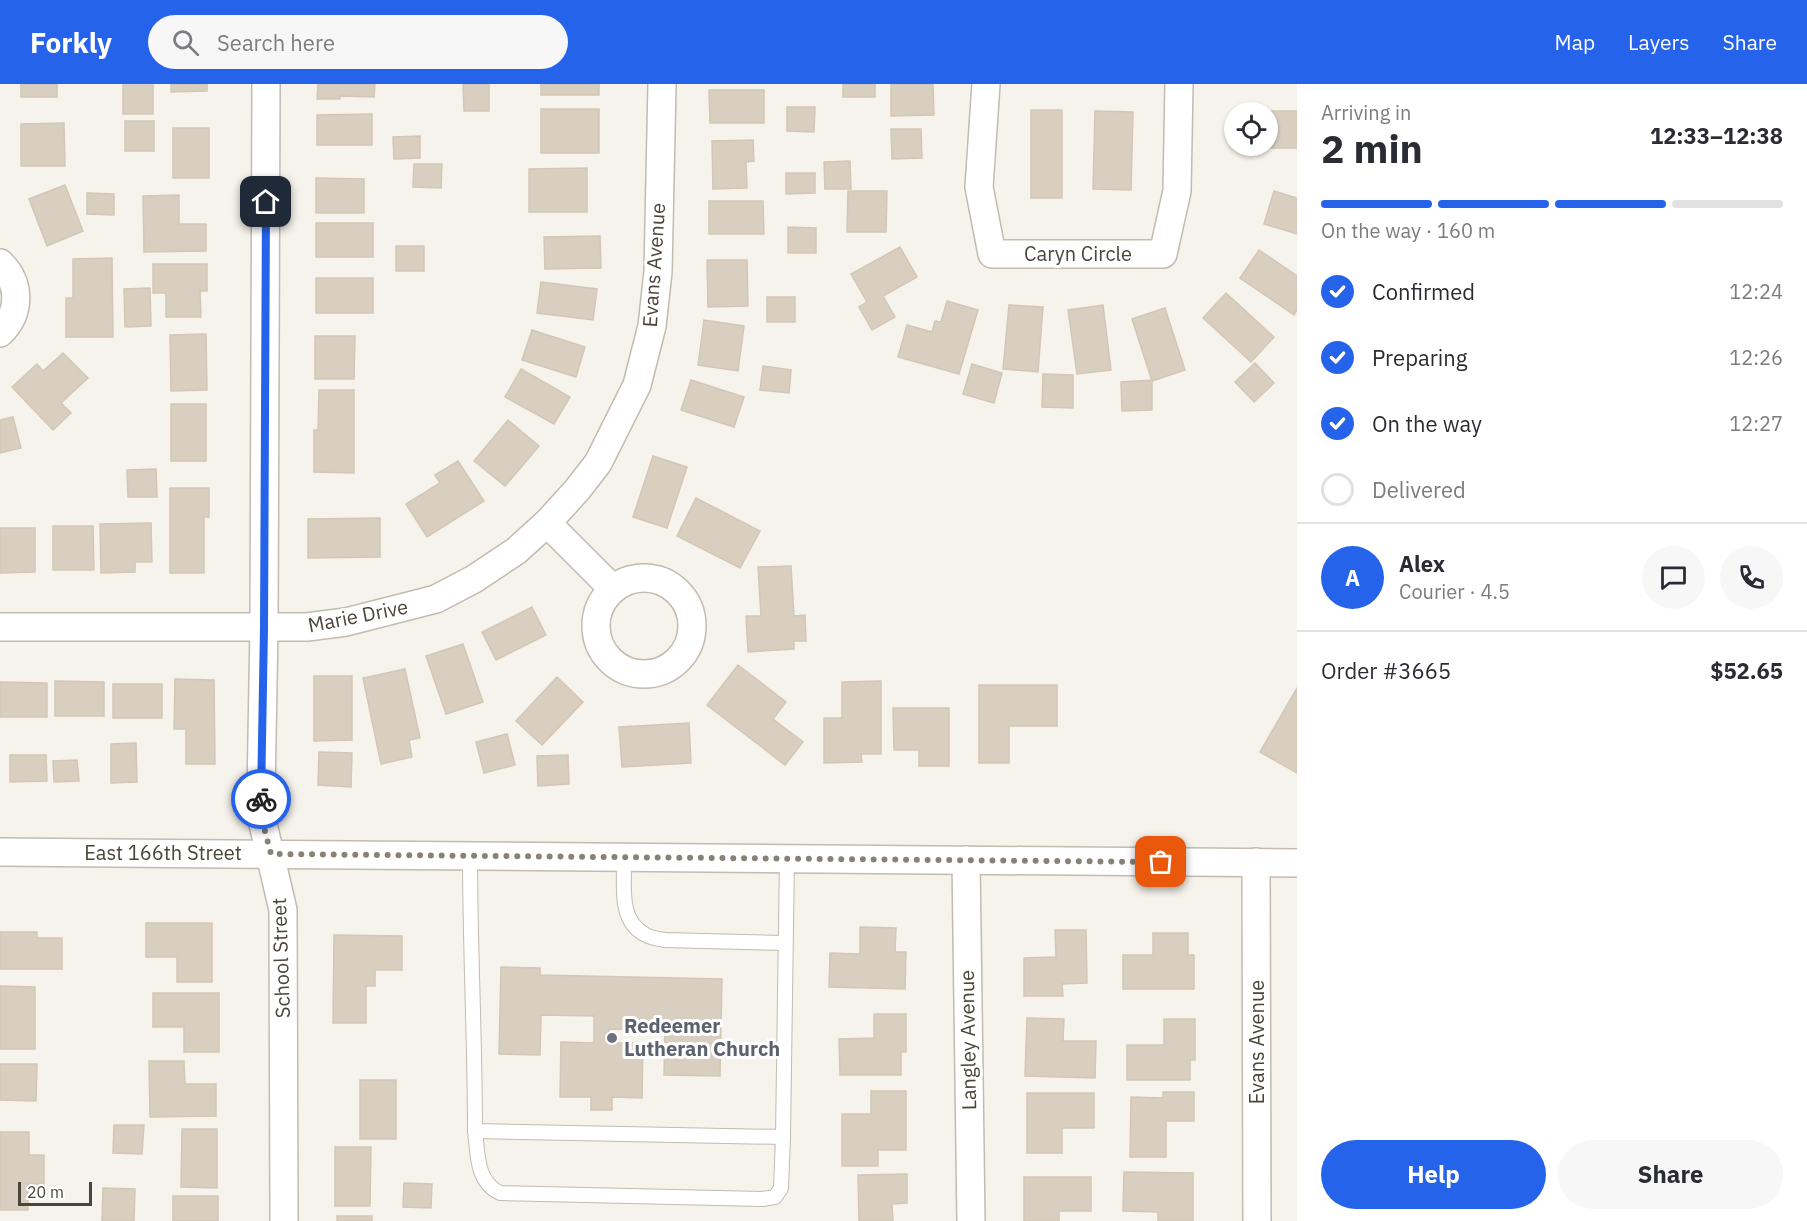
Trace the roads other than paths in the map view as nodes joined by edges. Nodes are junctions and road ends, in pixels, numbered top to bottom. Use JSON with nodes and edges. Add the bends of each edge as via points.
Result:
{"nodes":[{"id":1,"x":266,"y":84,"type":"edge"},
{"id":2,"x":662,"y":84,"type":"edge"},
{"id":3,"x":986,"y":84,"type":"edge"},
{"id":4,"x":1179,"y":84,"type":"edge"},
{"id":5,"x":0,"y":262,"type":"edge"},
{"id":6,"x":0,"y":333,"type":"edge"},
{"id":7,"x":547,"y":524,"type":"junction"},
{"id":8,"x":613,"y":590,"type":"dead end"},
{"id":9,"x":0,"y":627,"type":"edge"},
{"id":10,"x":264,"y":628,"type":"junction"},
{"id":11,"x":0,"y":852,"type":"edge"},
{"id":12,"x":271,"y":854,"type":"junction"},
{"id":13,"x":470,"y":855,"type":"junction"},
{"id":14,"x":624,"y":856,"type":"junction"},
{"id":15,"x":787,"y":857,"type":"junction"},
{"id":16,"x":966,"y":860,"type":"junction"},
{"id":17,"x":1256,"y":862,"type":"junction"},
{"id":18,"x":1297,"y":863,"type":"edge"},
{"id":19,"x":785,"y":943,"type":"junction"},
{"id":20,"x":475,"y":1131,"type":"junction"},
{"id":21,"x":783,"y":1137,"type":"junction"},
{"id":22,"x":284,"y":1221,"type":"edge"},
{"id":23,"x":971,"y":1221,"type":"edge"},
{"id":24,"x":1257,"y":1221,"type":"edge"}],
"edges":[{"from":1,"to":10,"type":"street","name":"School Street"},
{"from":2,"to":7,"type":"street","name":"Evans Avenue","via":[[658,272],[637,385],[598,463]]},
{"from":3,"to":4,"type":"street","name":"Caryn Circle","via":[[980,187],[992,254],[1163,254],[1177,191]]},
{"from":5,"to":6,"type":"street","via":[[14,282],[16,298],[14,313]]},
{"from":7,"to":8,"type":"street"},
{"from":7,"to":10,"type":"street","name":"Marie Drive","via":[[516,551],[436,599],[346,622]]},
{"from":9,"to":10,"type":"street","name":"Marie Drive"},
{"from":10,"to":12,"type":"street","name":"School Street","via":[[261,792],[263,824]]},
{"from":11,"to":12,"type":"street","name":"East 166th Street"},
{"from":12,"to":13,"type":"street","name":"East 166th Street"},
{"from":12,"to":22,"type":"street","name":"School Street","via":[[283,910]]},
{"from":13,"to":14,"type":"street","name":"East 166th Street"},
{"from":13,"to":20,"type":"lane"},
{"from":14,"to":15,"type":"street","name":"East 166th Street"},
{"from":14,"to":19,"type":"lane","via":[[625,909],[632,926],[647,936],[665,940]]},
{"from":15,"to":16,"type":"street","name":"East 166th Street"},
{"from":15,"to":19,"type":"lane"},
{"from":16,"to":17,"type":"street","name":"East 166th Street"},
{"from":16,"to":23,"type":"street","name":"Langley Avenue"},
{"from":17,"to":18,"type":"street","name":"East 166th Street"},
{"from":17,"to":24,"type":"street","name":"Evans Avenue"},
{"from":19,"to":21,"type":"lane"},
{"from":20,"to":21,"type":"lane"},
{"from":20,"to":21,"type":"lane","via":[[480,1171],[492,1190],[500,1194],[775,1197],[781,1188]]}]}
